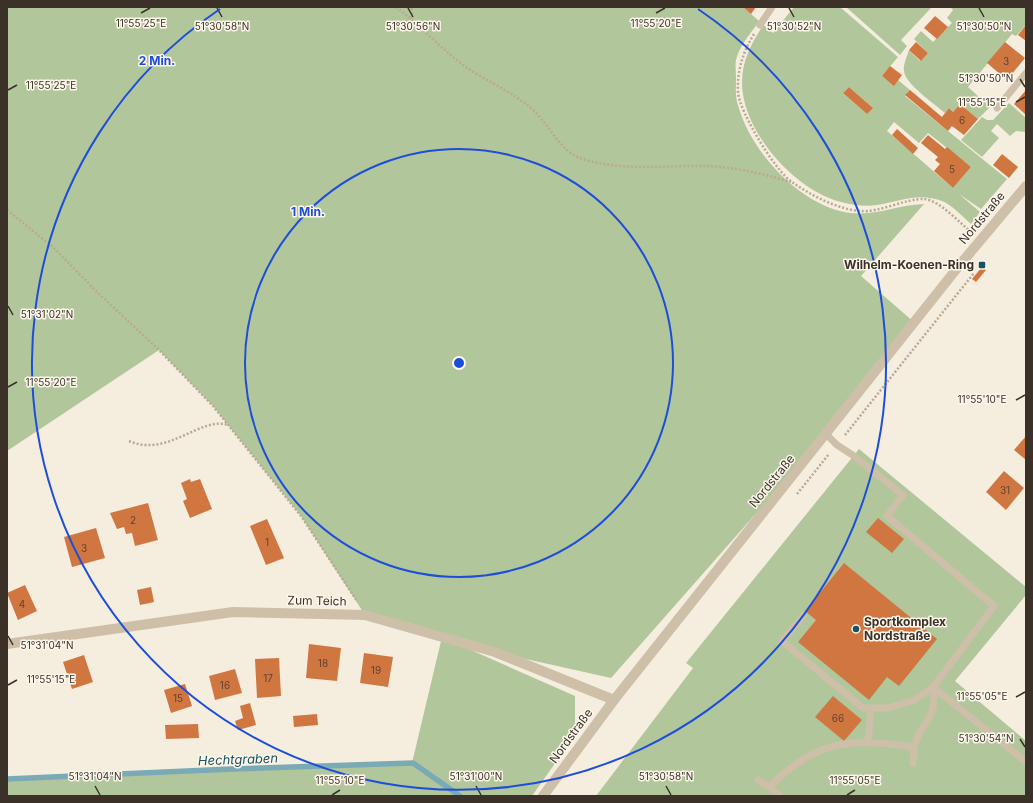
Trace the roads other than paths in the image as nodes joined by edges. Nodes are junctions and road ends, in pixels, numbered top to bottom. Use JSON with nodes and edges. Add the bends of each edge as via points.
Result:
{"nodes":[{"id":1,"x":772,"y":7,"type":"edge"},
{"id":2,"x":760,"y":25,"type":"road end"},
{"id":3,"x":1026,"y":73,"type":"edge"},
{"id":4,"x":997,"y":108,"type":"dead end"},
{"id":5,"x":1026,"y":187,"type":"edge"},
{"id":6,"x":826,"y":434,"type":"junction"},
{"id":7,"x":803,"y":616,"type":"dead end"},
{"id":8,"x":7,"y":644,"type":"edge"},
{"id":9,"x":933,"y":687,"type":"junction"},
{"id":10,"x":614,"y":700,"type":"junction"},
{"id":11,"x":871,"y":708,"type":"junction"},
{"id":12,"x":868,"y":742,"type":"junction"},
{"id":13,"x":914,"y":748,"type":"junction"},
{"id":14,"x":1026,"y":762,"type":"edge"},
{"id":15,"x":913,"y":763,"type":"dead end"},
{"id":16,"x":758,"y":780,"type":"dead end"},
{"id":17,"x":770,"y":787,"type":"junction"},
{"id":18,"x":780,"y":795,"type":"edge"},
{"id":19,"x":543,"y":796,"type":"edge"}],
"edges":[{"from":1,"to":2,"type":"lane"},
{"from":3,"to":4,"type":"lane"},
{"from":5,"to":6,"type":"street","name":"Nordstraße","via":[[980,240]]},
{"from":6,"to":9,"type":"lane","via":[[903,495],[887,516],[994,606]]},
{"from":6,"to":10,"type":"street","name":"Nordstraße"},
{"from":7,"to":11,"type":"lane","via":[[782,641],[863,708]]},
{"from":8,"to":10,"type":"street","name":"Zum Teich","via":[[233,612],[365,615],[495,652]]},
{"from":9,"to":11,"type":"lane","via":[[915,700],[888,708]]},
{"from":9,"to":13,"type":"lane","via":[[935,701],[931,716]]},
{"from":9,"to":14,"type":"lane"},
{"from":10,"to":19,"type":"street","name":"Nordstraße"},
{"from":11,"to":12,"type":"lane"},
{"from":12,"to":13,"type":"lane"},
{"from":12,"to":17,"type":"lane","via":[[858,741],[832,746],[813,754],[795,764]]},
{"from":13,"to":15,"type":"lane"},
{"from":16,"to":17,"type":"lane"},
{"from":17,"to":18,"type":"lane"}]}
